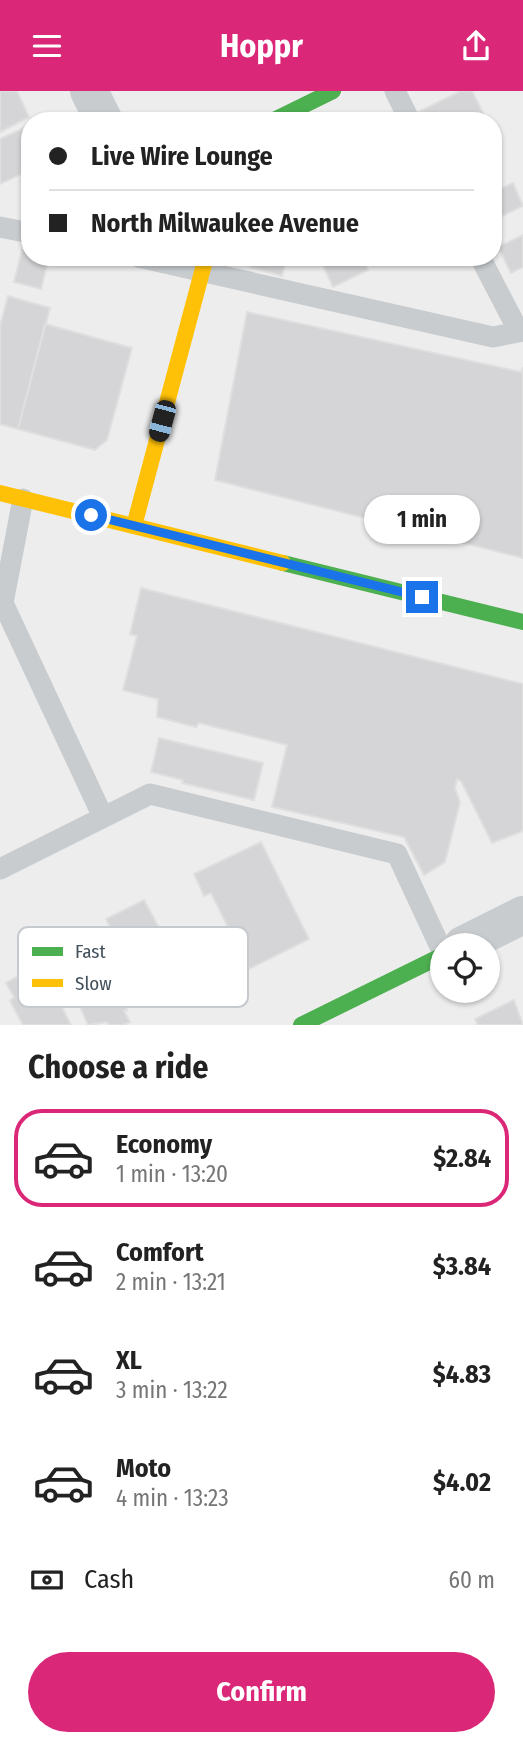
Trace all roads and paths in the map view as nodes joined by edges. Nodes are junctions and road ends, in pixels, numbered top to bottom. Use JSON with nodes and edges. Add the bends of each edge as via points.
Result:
{"nodes":[{"id":1,"x":89,"y":91,"type":"edge"},
{"id":2,"x":333,"y":91,"type":"edge"},
{"id":3,"x":395,"y":91,"type":"edge"},
{"id":4,"x":100,"y":112,"type":"edge"},
{"id":5,"x":290,"y":112,"type":"edge"},
{"id":6,"x":406,"y":112,"type":"edge"},
{"id":7,"x":0,"y":227,"type":"edge"},
{"id":8,"x":21,"y":231,"type":"edge"},
{"id":9,"x":203,"y":266,"type":"edge"},
{"id":10,"x":212,"y":266,"type":"edge"},
{"id":11,"x":485,"y":266,"type":"edge"},
{"id":12,"x":521,"y":331,"type":"edge"},
{"id":13,"x":0,"y":493,"type":"edge"},
{"id":14,"x":23,"y":499,"type":"junction"},
{"id":15,"x":134,"y":526,"type":"junction"},
{"id":16,"x":523,"y":622,"type":"edge"},
{"id":17,"x":103,"y":817,"type":"junction"},
{"id":18,"x":0,"y":869,"type":"edge"},
{"id":19,"x":523,"y":915,"type":"edge"},
{"id":20,"x":433,"y":933,"type":"edge"},
{"id":21,"x":487,"y":933,"type":"edge"},
{"id":22,"x":430,"y":960,"type":"edge"},
{"id":23,"x":301,"y":1025,"type":"edge"}],
"edges":[{"from":1,"to":4,"type":"street"},
{"from":2,"to":5,"type":"main road"},
{"from":3,"to":6,"type":"lane"},
{"from":7,"to":8,"type":"lane"},
{"from":9,"to":15,"type":"main road"},
{"from":10,"to":12,"type":"lane","via":[[493,337]]},
{"from":11,"to":12,"type":"lane"},
{"from":13,"to":14,"type":"main road"},
{"from":14,"to":15,"type":"main road"},
{"from":14,"to":17,"type":"lane","via":[[3,603]]},
{"from":15,"to":16,"type":"main road"},
{"from":17,"to":18,"type":"lane"},
{"from":17,"to":20,"type":"lane","via":[[150,794],[397,854]]},
{"from":19,"to":21,"type":"street"},
{"from":22,"to":23,"type":"main road"}]}
